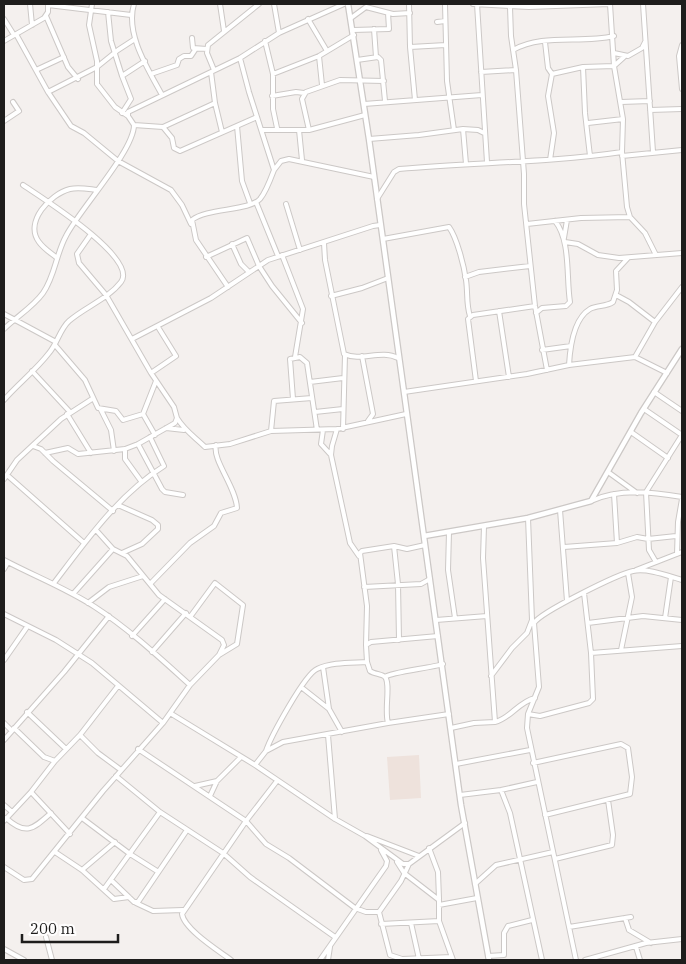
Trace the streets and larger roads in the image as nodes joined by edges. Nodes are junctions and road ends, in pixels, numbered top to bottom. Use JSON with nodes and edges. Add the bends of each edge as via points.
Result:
{"nodes":[{"id":1,"x":30,"y":4,"type":"edge"},
{"id":2,"x":48,"y":4,"type":"edge"},
{"id":3,"x":92,"y":4,"type":"edge"},
{"id":4,"x":134,"y":4,"type":"edge"},
{"id":5,"x":220,"y":4,"type":"edge"},
{"id":6,"x":259,"y":4,"type":"edge"},
{"id":7,"x":274,"y":4,"type":"edge"},
{"id":8,"x":324,"y":4,"type":"edge"},
{"id":9,"x":344,"y":4,"type":"edge"},
{"id":10,"x":348,"y":4,"type":"edge"},
{"id":11,"x":409,"y":4,"type":"edge"},
{"id":12,"x":446,"y":4,"type":"edge"},
{"id":13,"x":473,"y":4,"type":"edge"},
{"id":14,"x":477,"y":4,"type":"edge"},
{"id":15,"x":609,"y":4,"type":"edge"},
{"id":16,"x":643,"y":4,"type":"edge"},
{"id":17,"x":510,"y":7,"type":"junction"},
{"id":18,"x":91,"y":9,"type":"junction"},
{"id":19,"x":326,"y":11,"type":"junction"},
{"id":20,"x":108,"y":12,"type":"junction"},
{"id":21,"x":410,"y":12,"type":"junction"},
{"id":22,"x":388,"y":13,"type":"junction"},
{"id":23,"x":131,"y":15,"type":"junction"},
{"id":24,"x":46,"y":16,"type":"junction"},
{"id":25,"x":351,"y":18,"type":"junction"},
{"id":26,"x":4,"y":19,"type":"edge"},
{"id":27,"x":308,"y":19,"type":"junction"},
{"id":28,"x":445,"y":21,"type":"junction"},
{"id":29,"x":437,"y":22,"type":"dead end"},
{"id":30,"x":32,"y":25,"type":"junction"},
{"id":31,"x":374,"y":30,"type":"junction"},
{"id":32,"x":224,"y":32,"type":"junction"},
{"id":33,"x":353,"y":32,"type":"junction"},
{"id":34,"x":278,"y":33,"type":"junction"},
{"id":35,"x":15,"y":35,"type":"junction"},
{"id":36,"x":614,"y":36,"type":"junction"},
{"id":37,"x":192,"y":38,"type":"dead end"},
{"id":38,"x":136,"y":39,"type":"junction"},
{"id":39,"x":646,"y":40,"type":"junction"},
{"id":40,"x":4,"y":41,"type":"edge"},
{"id":41,"x":265,"y":42,"type":"junction"},
{"id":42,"x":545,"y":42,"type":"junction"},
{"id":43,"x":682,"y":45,"type":"edge"},
{"id":44,"x":446,"y":46,"type":"junction"},
{"id":45,"x":410,"y":47,"type":"junction"},
{"id":46,"x":207,"y":49,"type":"junction"},
{"id":47,"x":195,"y":50,"type":"junction"},
{"id":48,"x":513,"y":50,"type":"junction"},
{"id":49,"x":327,"y":51,"type":"junction"},
{"id":50,"x":114,"y":53,"type":"junction"},
{"id":51,"x":614,"y":53,"type":"junction"},
{"id":52,"x":319,"y":56,"type":"junction"},
{"id":53,"x":376,"y":57,"type":"junction"},
{"id":54,"x":624,"y":57,"type":"junction"},
{"id":55,"x":64,"y":58,"type":"junction"},
{"id":56,"x":240,"y":58,"type":"junction"},
{"id":57,"x":357,"y":60,"type":"junction"},
{"id":58,"x":145,"y":61,"type":"junction"},
{"id":59,"x":614,"y":66,"type":"junction"},
{"id":60,"x":681,"y":66,"type":"edge"},
{"id":61,"x":97,"y":67,"type":"junction"},
{"id":62,"x":583,"y":67,"type":"junction"},
{"id":63,"x":36,"y":70,"type":"junction"},
{"id":64,"x":516,"y":70,"type":"junction"},
{"id":65,"x":212,"y":71,"type":"junction"},
{"id":66,"x":481,"y":72,"type":"junction"},
{"id":67,"x":151,"y":74,"type":"junction"},
{"id":68,"x":273,"y":74,"type":"junction"},
{"id":69,"x":552,"y":74,"type":"junction"},
{"id":70,"x":122,"y":76,"type":"junction"},
{"id":71,"x":78,"y":78,"type":"junction"},
{"id":72,"x":384,"y":81,"type":"junction"},
{"id":73,"x":361,"y":82,"type":"junction"},
{"id":74,"x":322,"y":85,"type":"junction"},
{"id":75,"x":682,"y":89,"type":"edge"},
{"id":76,"x":48,"y":92,"type":"junction"},
{"id":77,"x":304,"y":94,"type":"junction"},
{"id":78,"x":482,"y":95,"type":"junction"},
{"id":79,"x":162,"y":96,"type":"junction"},
{"id":80,"x":272,"y":96,"type":"junction"},
{"id":81,"x":449,"y":98,"type":"junction"},
{"id":82,"x":415,"y":100,"type":"junction"},
{"id":83,"x":385,"y":101,"type":"junction"},
{"id":84,"x":650,"y":101,"type":"junction"},
{"id":85,"x":13,"y":102,"type":"dead end"},
{"id":86,"x":621,"y":102,"type":"junction"},
{"id":87,"x":215,"y":103,"type":"junction"},
{"id":88,"x":364,"y":104,"type":"junction"},
{"id":89,"x":682,"y":109,"type":"edge"},
{"id":90,"x":650,"y":110,"type":"junction"},
{"id":91,"x":122,"y":113,"type":"junction"},
{"id":92,"x":365,"y":115,"type":"junction"},
{"id":93,"x":128,"y":116,"type":"junction"},
{"id":94,"x":257,"y":117,"type":"junction"},
{"id":95,"x":624,"y":120,"type":"junction"},
{"id":96,"x":4,"y":121,"type":"edge"},
{"id":97,"x":588,"y":123,"type":"junction"},
{"id":98,"x":134,"y":125,"type":"junction"},
{"id":99,"x":237,"y":126,"type":"junction"},
{"id":100,"x":163,"y":127,"type":"junction"},
{"id":101,"x":277,"y":128,"type":"junction"},
{"id":102,"x":463,"y":129,"type":"junction"},
{"id":103,"x":262,"y":130,"type":"junction"},
{"id":104,"x":299,"y":130,"type":"junction"},
{"id":105,"x":310,"y":130,"type":"junction"},
{"id":106,"x":454,"y":130,"type":"junction"},
{"id":107,"x":222,"y":132,"type":"junction"},
{"id":108,"x":484,"y":133,"type":"junction"},
{"id":109,"x":369,"y":139,"type":"junction"},
{"id":110,"x":682,"y":150,"type":"edge"},
{"id":111,"x":653,"y":152,"type":"junction"},
{"id":112,"x":622,"y":154,"type":"junction"},
{"id":113,"x":590,"y":156,"type":"junction"},
{"id":114,"x":302,"y":160,"type":"junction"},
{"id":115,"x":550,"y":160,"type":"junction"},
{"id":116,"x":118,"y":161,"type":"junction"},
{"id":117,"x":487,"y":162,"type":"junction"},
{"id":118,"x":523,"y":163,"type":"junction"},
{"id":119,"x":466,"y":164,"type":"junction"},
{"id":120,"x":274,"y":170,"type":"junction"},
{"id":121,"x":374,"y":177,"type":"junction"},
{"id":122,"x":23,"y":185,"type":"dead end"},
{"id":123,"x":97,"y":190,"type":"junction"},
{"id":124,"x":377,"y":199,"type":"junction"},
{"id":125,"x":47,"y":202,"type":"junction"},
{"id":126,"x":256,"y":202,"type":"junction"},
{"id":127,"x":250,"y":203,"type":"junction"},
{"id":128,"x":286,"y":204,"type":"dead end"},
{"id":129,"x":628,"y":212,"type":"junction"},
{"id":130,"x":625,"y":216,"type":"junction"},
{"id":131,"x":630,"y":218,"type":"junction"},
{"id":132,"x":76,"y":220,"type":"junction"},
{"id":133,"x":568,"y":220,"type":"junction"},
{"id":134,"x":555,"y":221,"type":"junction"},
{"id":135,"x":191,"y":224,"type":"junction"},
{"id":136,"x":527,"y":224,"type":"junction"},
{"id":137,"x":380,"y":225,"type":"junction"},
{"id":138,"x":91,"y":234,"type":"junction"},
{"id":139,"x":383,"y":238,"type":"junction"},
{"id":140,"x":565,"y":240,"type":"junction"},
{"id":141,"x":324,"y":243,"type":"junction"},
{"id":142,"x":232,"y":244,"type":"junction"},
{"id":143,"x":300,"y":250,"type":"junction"},
{"id":144,"x":682,"y":253,"type":"edge"},
{"id":145,"x":280,"y":255,"type":"junction"},
{"id":146,"x":656,"y":255,"type":"junction"},
{"id":147,"x":206,"y":257,"type":"junction"},
{"id":148,"x":57,"y":258,"type":"junction"},
{"id":149,"x":628,"y":258,"type":"junction"},
{"id":150,"x":259,"y":266,"type":"junction"},
{"id":151,"x":530,"y":266,"type":"junction"},
{"id":152,"x":249,"y":272,"type":"junction"},
{"id":153,"x":465,"y":277,"type":"junction"},
{"id":154,"x":388,"y":278,"type":"junction"},
{"id":155,"x":228,"y":287,"type":"junction"},
{"id":156,"x":682,"y":287,"type":"edge"},
{"id":157,"x":106,"y":295,"type":"junction"},
{"id":158,"x":616,"y":295,"type":"junction"},
{"id":159,"x":331,"y":296,"type":"junction"},
{"id":160,"x":535,"y":306,"type":"junction"},
{"id":161,"x":499,"y":311,"type":"junction"},
{"id":162,"x":536,"y":313,"type":"junction"},
{"id":163,"x":4,"y":314,"type":"edge"},
{"id":164,"x":470,"y":316,"type":"junction"},
{"id":165,"x":12,"y":321,"type":"junction"},
{"id":166,"x":302,"y":322,"type":"junction"},
{"id":167,"x":655,"y":322,"type":"junction"},
{"id":168,"x":158,"y":327,"type":"junction"},
{"id":169,"x":4,"y":329,"type":"edge"},
{"id":170,"x":132,"y":339,"type":"junction"},
{"id":171,"x":56,"y":344,"type":"junction"},
{"id":172,"x":571,"y":346,"type":"junction"},
{"id":173,"x":682,"y":348,"type":"edge"},
{"id":174,"x":542,"y":350,"type":"junction"},
{"id":175,"x":345,"y":355,"type":"junction"},
{"id":176,"x":362,"y":356,"type":"junction"},
{"id":177,"x":295,"y":357,"type":"junction"},
{"id":178,"x":635,"y":357,"type":"junction"},
{"id":179,"x":398,"y":358,"type":"junction"},
{"id":180,"x":569,"y":365,"type":"junction"},
{"id":181,"x":547,"y":370,"type":"junction"},
{"id":182,"x":32,"y":371,"type":"junction"},
{"id":183,"x":151,"y":373,"type":"junction"},
{"id":184,"x":666,"y":373,"type":"junction"},
{"id":185,"x":509,"y":377,"type":"junction"},
{"id":186,"x":343,"y":378,"type":"junction"},
{"id":187,"x":156,"y":381,"type":"junction"},
{"id":188,"x":476,"y":381,"type":"junction"},
{"id":189,"x":310,"y":382,"type":"junction"},
{"id":190,"x":404,"y":392,"type":"junction"},
{"id":191,"x":654,"y":392,"type":"junction"},
{"id":192,"x":312,"y":398,"type":"junction"},
{"id":193,"x":92,"y":399,"type":"junction"},
{"id":194,"x":293,"y":399,"type":"junction"},
{"id":195,"x":4,"y":400,"type":"edge"},
{"id":196,"x":343,"y":408,"type":"junction"},
{"id":197,"x":644,"y":409,"type":"junction"},
{"id":198,"x":101,"y":410,"type":"junction"},
{"id":199,"x":682,"y":411,"type":"edge"},
{"id":200,"x":315,"y":412,"type":"junction"},
{"id":201,"x":69,"y":413,"type":"junction"},
{"id":202,"x":143,"y":414,"type":"junction"},
{"id":203,"x":406,"y":414,"type":"junction"},
{"id":204,"x":177,"y":418,"type":"junction"},
{"id":205,"x":366,"y":423,"type":"junction"},
{"id":206,"x":166,"y":428,"type":"junction"},
{"id":207,"x":343,"y":429,"type":"junction"},
{"id":208,"x":184,"y":430,"type":"junction"},
{"id":209,"x":317,"y":430,"type":"junction"},
{"id":210,"x":323,"y":430,"type":"junction"},
{"id":211,"x":337,"y":430,"type":"junction"},
{"id":212,"x":271,"y":431,"type":"junction"},
{"id":213,"x":631,"y":432,"type":"junction"},
{"id":214,"x":155,"y":434,"type":"junction"},
{"id":215,"x":150,"y":438,"type":"junction"},
{"id":216,"x":138,"y":444,"type":"junction"},
{"id":217,"x":216,"y":445,"type":"junction"},
{"id":218,"x":33,"y":446,"type":"junction"},
{"id":219,"x":125,"y":449,"type":"junction"},
{"id":220,"x":114,"y":450,"type":"junction"},
{"id":221,"x":45,"y":453,"type":"junction"},
{"id":222,"x":91,"y":453,"type":"junction"},
{"id":223,"x":331,"y":456,"type":"junction"},
{"id":224,"x":668,"y":458,"type":"junction"},
{"id":225,"x":608,"y":472,"type":"junction"},
{"id":226,"x":153,"y":473,"type":"junction"},
{"id":227,"x":5,"y":477,"type":"edge"},
{"id":228,"x":141,"y":481,"type":"junction"},
{"id":229,"x":646,"y":492,"type":"junction"},
{"id":230,"x":637,"y":493,"type":"junction"},
{"id":231,"x":614,"y":494,"type":"junction"},
{"id":232,"x":183,"y":495,"type":"dead end"},
{"id":233,"x":682,"y":498,"type":"edge"},
{"id":234,"x":591,"y":501,"type":"junction"},
{"id":235,"x":118,"y":505,"type":"junction"},
{"id":236,"x":560,"y":510,"type":"junction"},
{"id":237,"x":113,"y":511,"type":"junction"},
{"id":238,"x":528,"y":518,"type":"junction"},
{"id":239,"x":484,"y":526,"type":"junction"},
{"id":240,"x":96,"y":530,"type":"junction"},
{"id":241,"x":449,"y":532,"type":"junction"},
{"id":242,"x":424,"y":536,"type":"junction"},
{"id":243,"x":676,"y":536,"type":"junction"},
{"id":244,"x":648,"y":539,"type":"junction"},
{"id":245,"x":84,"y":543,"type":"junction"},
{"id":246,"x":616,"y":543,"type":"junction"},
{"id":247,"x":425,"y":545,"type":"junction"},
{"id":248,"x":394,"y":546,"type":"junction"},
{"id":249,"x":564,"y":547,"type":"junction"},
{"id":250,"x":113,"y":549,"type":"junction"},
{"id":251,"x":354,"y":549,"type":"junction"},
{"id":252,"x":362,"y":550,"type":"junction"},
{"id":253,"x":682,"y":552,"type":"edge"},
{"id":254,"x":122,"y":553,"type":"junction"},
{"id":255,"x":677,"y":554,"type":"junction"},
{"id":256,"x":359,"y":556,"type":"junction"},
{"id":257,"x":6,"y":561,"type":"edge"},
{"id":258,"x":656,"y":562,"type":"junction"},
{"id":259,"x":4,"y":569,"type":"edge"},
{"id":260,"x":634,"y":571,"type":"junction"},
{"id":261,"x":628,"y":573,"type":"junction"},
{"id":262,"x":143,"y":576,"type":"junction"},
{"id":263,"x":672,"y":577,"type":"junction"},
{"id":264,"x":430,"y":579,"type":"junction"},
{"id":265,"x":682,"y":580,"type":"edge"},
{"id":266,"x":54,"y":583,"type":"junction"},
{"id":267,"x":150,"y":584,"type":"junction"},
{"id":268,"x":398,"y":584,"type":"junction"},
{"id":269,"x":364,"y":587,"type":"junction"},
{"id":270,"x":584,"y":593,"type":"junction"},
{"id":271,"x":73,"y":594,"type":"junction"},
{"id":272,"x":165,"y":599,"type":"junction"},
{"id":273,"x":567,"y":601,"type":"junction"},
{"id":274,"x":88,"y":603,"type":"junction"},
{"id":275,"x":4,"y":614,"type":"edge"},
{"id":276,"x":188,"y":615,"type":"junction"},
{"id":277,"x":109,"y":616,"type":"junction"},
{"id":278,"x":486,"y":616,"type":"junction"},
{"id":279,"x":455,"y":618,"type":"junction"},
{"id":280,"x":626,"y":618,"type":"junction"},
{"id":281,"x":665,"y":618,"type":"junction"},
{"id":282,"x":436,"y":620,"type":"junction"},
{"id":283,"x":682,"y":620,"type":"edge"},
{"id":284,"x":588,"y":623,"type":"junction"},
{"id":285,"x":27,"y":627,"type":"junction"},
{"id":286,"x":132,"y":636,"type":"junction"},
{"id":287,"x":438,"y":636,"type":"junction"},
{"id":288,"x":399,"y":640,"type":"junction"},
{"id":289,"x":366,"y":645,"type":"junction"},
{"id":290,"x":682,"y":646,"type":"edge"},
{"id":291,"x":622,"y":650,"type":"junction"},
{"id":292,"x":152,"y":652,"type":"junction"},
{"id":293,"x":592,"y":653,"type":"junction"},
{"id":294,"x":78,"y":654,"type":"junction"},
{"id":295,"x":219,"y":655,"type":"junction"},
{"id":296,"x":4,"y":660,"type":"edge"},
{"id":297,"x":367,"y":662,"type":"junction"},
{"id":298,"x":443,"y":664,"type":"junction"},
{"id":299,"x":324,"y":667,"type":"junction"},
{"id":300,"x":491,"y":676,"type":"junction"},
{"id":301,"x":385,"y":678,"type":"junction"},
{"id":302,"x":190,"y":685,"type":"junction"},
{"id":303,"x":118,"y":686,"type":"junction"},
{"id":304,"x":301,"y":687,"type":"junction"},
{"id":305,"x":535,"y":698,"type":"junction"},
{"id":306,"x":329,"y":709,"type":"junction"},
{"id":307,"x":27,"y":712,"type":"junction"},
{"id":308,"x":170,"y":713,"type":"junction"},
{"id":309,"x":449,"y":714,"type":"junction"},
{"id":310,"x":528,"y":714,"type":"junction"},
{"id":311,"x":163,"y":722,"type":"junction"},
{"id":312,"x":495,"y":722,"type":"junction"},
{"id":313,"x":4,"y":723,"type":"edge"},
{"id":314,"x":388,"y":723,"type":"junction"},
{"id":315,"x":451,"y":728,"type":"junction"},
{"id":316,"x":12,"y":729,"type":"junction"},
{"id":317,"x":342,"y":732,"type":"junction"},
{"id":318,"x":80,"y":735,"type":"junction"},
{"id":319,"x":328,"y":735,"type":"junction"},
{"id":320,"x":4,"y":740,"type":"edge"},
{"id":321,"x":66,"y":749,"type":"junction"},
{"id":322,"x":138,"y":750,"type":"junction"},
{"id":323,"x":266,"y":750,"type":"junction"},
{"id":324,"x":530,"y":750,"type":"junction"},
{"id":325,"x":240,"y":757,"type":"junction"},
{"id":326,"x":56,"y":761,"type":"junction"},
{"id":327,"x":533,"y":763,"type":"junction"},
{"id":328,"x":456,"y":764,"type":"junction"},
{"id":329,"x":255,"y":765,"type":"junction"},
{"id":330,"x":121,"y":770,"type":"junction"},
{"id":331,"x":116,"y":776,"type":"junction"},
{"id":332,"x":217,"y":781,"type":"junction"},
{"id":333,"x":277,"y":781,"type":"junction"},
{"id":334,"x":537,"y":782,"type":"junction"},
{"id":335,"x":194,"y":786,"type":"junction"},
{"id":336,"x":501,"y":790,"type":"junction"},
{"id":337,"x":31,"y":792,"type":"junction"},
{"id":338,"x":210,"y":796,"type":"junction"},
{"id":339,"x":460,"y":796,"type":"junction"},
{"id":340,"x":608,"y":800,"type":"junction"},
{"id":341,"x":4,"y":804,"type":"edge"},
{"id":342,"x":12,"y":812,"type":"junction"},
{"id":343,"x":160,"y":812,"type":"junction"},
{"id":344,"x":51,"y":813,"type":"junction"},
{"id":345,"x":545,"y":815,"type":"junction"},
{"id":346,"x":82,"y":818,"type":"junction"},
{"id":347,"x":335,"y":819,"type":"junction"},
{"id":348,"x":5,"y":820,"type":"edge"},
{"id":349,"x":246,"y":821,"type":"junction"},
{"id":350,"x":465,"y":822,"type":"junction"},
{"id":351,"x":187,"y":830,"type":"junction"},
{"id":352,"x":70,"y":834,"type":"junction"},
{"id":353,"x":365,"y":836,"type":"junction"},
{"id":354,"x":115,"y":842,"type":"junction"},
{"id":355,"x":380,"y":848,"type":"junction"},
{"id":356,"x":428,"y":848,"type":"junction"},
{"id":357,"x":55,"y":852,"type":"junction"},
{"id":358,"x":553,"y":852,"type":"junction"},
{"id":359,"x":223,"y":853,"type":"junction"},
{"id":360,"x":130,"y":854,"type":"junction"},
{"id":361,"x":419,"y":856,"type":"junction"},
{"id":362,"x":520,"y":859,"type":"junction"},
{"id":363,"x":555,"y":859,"type":"junction"},
{"id":364,"x":397,"y":862,"type":"junction"},
{"id":365,"x":409,"y":864,"type":"junction"},
{"id":366,"x":4,"y":867,"type":"edge"},
{"id":367,"x":82,"y":870,"type":"junction"},
{"id":368,"x":157,"y":871,"type":"junction"},
{"id":369,"x":404,"y":873,"type":"junction"},
{"id":370,"x":111,"y":880,"type":"junction"},
{"id":371,"x":475,"y":884,"type":"junction"},
{"id":372,"x":104,"y":890,"type":"junction"},
{"id":373,"x":130,"y":897,"type":"junction"},
{"id":374,"x":477,"y":898,"type":"junction"},
{"id":375,"x":439,"y":900,"type":"junction"},
{"id":376,"x":136,"y":902,"type":"junction"},
{"id":377,"x":439,"y":905,"type":"junction"},
{"id":378,"x":355,"y":908,"type":"junction"},
{"id":379,"x":183,"y":910,"type":"junction"},
{"id":380,"x":379,"y":912,"type":"junction"},
{"id":381,"x":631,"y":917,"type":"dead end"},
{"id":382,"x":624,"y":918,"type":"junction"},
{"id":383,"x":532,"y":920,"type":"junction"},
{"id":384,"x":440,"y":921,"type":"junction"},
{"id":385,"x":411,"y":923,"type":"junction"},
{"id":386,"x":381,"y":924,"type":"junction"},
{"id":387,"x":569,"y":927,"type":"junction"},
{"id":388,"x":46,"y":937,"type":"dead end"},
{"id":389,"x":335,"y":937,"type":"junction"},
{"id":390,"x":682,"y":938,"type":"edge"},
{"id":391,"x":650,"y":943,"type":"junction"},
{"id":392,"x":330,"y":945,"type":"junction"},
{"id":393,"x":636,"y":947,"type":"junction"},
{"id":394,"x":4,"y":949,"type":"edge"},
{"id":395,"x":488,"y":958,"type":"edge"},
{"id":396,"x":503,"y":958,"type":"edge"},
{"id":397,"x":419,"y":959,"type":"edge"},
{"id":398,"x":452,"y":959,"type":"edge"},
{"id":399,"x":24,"y":960,"type":"edge"},
{"id":400,"x":52,"y":960,"type":"edge"},
{"id":401,"x":231,"y":960,"type":"edge"},
{"id":402,"x":320,"y":960,"type":"edge"},
{"id":403,"x":328,"y":960,"type":"edge"},
{"id":404,"x":542,"y":960,"type":"edge"},
{"id":405,"x":576,"y":960,"type":"edge"},
{"id":406,"x":585,"y":960,"type":"edge"},
{"id":407,"x":640,"y":960,"type":"edge"}],
"edges":[{"from":1,"to":30,"type":"street"},
{"from":2,"to":18,"type":"street"},
{"from":2,"to":24,"type":"street"},
{"from":3,"to":18,"type":"street"},
{"from":4,"to":23,"type":"street"},
{"from":5,"to":32,"type":"street"},
{"from":6,"to":32,"type":"street"},
{"from":7,"to":34,"type":"street"},
{"from":8,"to":19,"type":"street"},
{"from":9,"to":19,"type":"street"},
{"from":10,"to":25,"type":"street"},
{"from":11,"to":21,"type":"street"},
{"from":12,"to":28,"type":"street"},
{"from":13,"to":14,"type":"street"},
{"from":14,"to":17,"type":"street"},
{"from":14,"to":66,"type":"street"},
{"from":15,"to":17,"type":"street"},
{"from":15,"to":36,"type":"street"},
{"from":16,"to":39,"type":"street"},
{"from":17,"to":48,"type":"street"},
{"from":18,"to":20,"type":"street"},
{"from":18,"to":61,"type":"street","via":[[90,38]]},
{"from":19,"to":27,"type":"street"},
{"from":20,"to":23,"type":"street"},
{"from":20,"to":50,"type":"street"},
{"from":21,"to":22,"type":"street"},
{"from":21,"to":45,"type":"street"},
{"from":22,"to":25,"type":"street","via":[[366,7]]},
{"from":22,"to":31,"type":"street","via":[[390,28]]},
{"from":23,"to":38,"type":"street"},
{"from":24,"to":30,"type":"street"},
{"from":24,"to":55,"type":"street"},
{"from":25,"to":33,"type":"street"},
{"from":26,"to":35,"type":"street"},
{"from":27,"to":34,"type":"street"},
{"from":27,"to":49,"type":"street"},
{"from":28,"to":29,"type":"street"},
{"from":28,"to":44,"type":"street"},
{"from":30,"to":35,"type":"street"},
{"from":31,"to":33,"type":"street"},
{"from":31,"to":53,"type":"street"},
{"from":32,"to":46,"type":"street"},
{"from":33,"to":49,"type":"street"},
{"from":33,"to":57,"type":"street"},
{"from":34,"to":41,"type":"street"},
{"from":35,"to":40,"type":"street"},
{"from":35,"to":63,"type":"street"},
{"from":36,"to":42,"type":"street","via":[[597,40]]},
{"from":36,"to":51,"type":"street"},
{"from":37,"to":47,"type":"street"},
{"from":38,"to":50,"type":"street"},
{"from":38,"to":58,"type":"street"},
{"from":39,"to":54,"type":"street","via":[[642,48]]},
{"from":39,"to":84,"type":"street"},
{"from":41,"to":56,"type":"street"},
{"from":41,"to":68,"type":"street"},
{"from":42,"to":48,"type":"street","via":[[528,42]]},
{"from":42,"to":69,"type":"street","via":[[548,68]]},
{"from":43,"to":60,"type":"street"},
{"from":44,"to":45,"type":"street"},
{"from":44,"to":81,"type":"street"},
{"from":45,"to":82,"type":"street"},
{"from":46,"to":47,"type":"street"},
{"from":46,"to":65,"type":"street"},
{"from":47,"to":67,"type":"street","via":[[191,56],[178,59],[177,66]]},
{"from":48,"to":64,"type":"street"},
{"from":49,"to":52,"type":"street"},
{"from":50,"to":61,"type":"street"},
{"from":50,"to":70,"type":"street"},
{"from":51,"to":54,"type":"street"},
{"from":51,"to":59,"type":"street"},
{"from":52,"to":68,"type":"street"},
{"from":52,"to":74,"type":"street"},
{"from":53,"to":57,"type":"street"},
{"from":53,"to":72,"type":"street","via":[[381,60]]},
{"from":54,"to":59,"type":"street"},
{"from":55,"to":63,"type":"street"},
{"from":55,"to":71,"type":"street"},
{"from":56,"to":65,"type":"street"},
{"from":56,"to":94,"type":"street"},
{"from":57,"to":73,"type":"street"},
{"from":58,"to":67,"type":"street"},
{"from":58,"to":70,"type":"street"},
{"from":59,"to":62,"type":"street"},
{"from":59,"to":86,"type":"street"},
{"from":60,"to":75,"type":"street"},
{"from":61,"to":71,"type":"street"},
{"from":61,"to":91,"type":"street","via":[[97,84]]},
{"from":62,"to":69,"type":"street"},
{"from":62,"to":97,"type":"street"},
{"from":63,"to":76,"type":"street"},
{"from":64,"to":66,"type":"street"},
{"from":64,"to":118,"type":"street"},
{"from":65,"to":79,"type":"street"},
{"from":65,"to":87,"type":"street"},
{"from":66,"to":78,"type":"street"},
{"from":67,"to":79,"type":"street"},
{"from":68,"to":80,"type":"street"},
{"from":69,"to":115,"type":"street","via":[[548,96],[554,139]]},
{"from":70,"to":91,"type":"street","via":[[131,99]]},
{"from":71,"to":76,"type":"street"},
{"from":72,"to":73,"type":"street"},
{"from":72,"to":83,"type":"street"},
{"from":73,"to":74,"type":"street","via":[[346,80]]},
{"from":73,"to":88,"type":"street"},
{"from":74,"to":77,"type":"street"},
{"from":76,"to":116,"type":"street","via":[[71,126]]},
{"from":77,"to":80,"type":"street"},
{"from":77,"to":105,"type":"street"},
{"from":78,"to":81,"type":"street"},
{"from":78,"to":108,"type":"street"},
{"from":79,"to":93,"type":"street","via":[[131,110]]},
{"from":80,"to":101,"type":"street"},
{"from":81,"to":82,"type":"street"},
{"from":81,"to":106,"type":"street"},
{"from":82,"to":83,"type":"street"},
{"from":83,"to":88,"type":"street"},
{"from":84,"to":86,"type":"street"},
{"from":84,"to":90,"type":"street"},
{"from":85,"to":96,"type":"street","via":[[19,111]]},
{"from":86,"to":95,"type":"street"},
{"from":87,"to":100,"type":"street"},
{"from":87,"to":107,"type":"street"},
{"from":88,"to":92,"type":"street"},
{"from":89,"to":90,"type":"street"},
{"from":90,"to":111,"type":"street"},
{"from":91,"to":93,"type":"street"},
{"from":92,"to":105,"type":"street"},
{"from":92,"to":109,"type":"street"},
{"from":93,"to":98,"type":"street"},
{"from":94,"to":99,"type":"street"},
{"from":94,"to":103,"type":"street"},
{"from":95,"to":97,"type":"street"},
{"from":95,"to":112,"type":"street"},
{"from":97,"to":113,"type":"street"},
{"from":98,"to":100,"type":"street"},
{"from":98,"to":116,"type":"street"},
{"from":99,"to":107,"type":"street"},
{"from":99,"to":127,"type":"street","via":[[242,181]]},
{"from":100,"to":107,"type":"street","via":[[172,138],[174,148],[180,151]]},
{"from":101,"to":103,"type":"street"},
{"from":101,"to":104,"type":"street"},
{"from":102,"to":106,"type":"street"},
{"from":102,"to":108,"type":"street"},
{"from":102,"to":119,"type":"street"},
{"from":103,"to":120,"type":"street"},
{"from":104,"to":105,"type":"street"},
{"from":104,"to":114,"type":"street"},
{"from":106,"to":109,"type":"street"},
{"from":108,"to":117,"type":"street"},
{"from":109,"to":121,"type":"street"},
{"from":110,"to":111,"type":"street"},
{"from":111,"to":112,"type":"street"},
{"from":112,"to":113,"type":"street"},
{"from":112,"to":129,"type":"street"},
{"from":113,"to":115,"type":"street"},
{"from":114,"to":120,"type":"street","via":[[286,159]]},
{"from":114,"to":121,"type":"street"},
{"from":115,"to":118,"type":"street"},
{"from":116,"to":123,"type":"street"},
{"from":116,"to":135,"type":"street","via":[[171,190]]},
{"from":117,"to":118,"type":"street"},
{"from":117,"to":119,"type":"street"},
{"from":118,"to":136,"type":"street"},
{"from":119,"to":124,"type":"street","via":[[398,170]]},
{"from":120,"to":126,"type":"street"},
{"from":121,"to":124,"type":"street"},
{"from":122,"to":125,"type":"street"},
{"from":123,"to":125,"type":"street","via":[[69,189]]},
{"from":123,"to":132,"type":"street"},
{"from":124,"to":137,"type":"street"},
{"from":125,"to":132,"type":"street"},
{"from":125,"to":148,"type":"street","via":[[38,216],[36,236]]},
{"from":126,"to":127,"type":"street"},
{"from":126,"to":145,"type":"street"},
{"from":127,"to":135,"type":"street","via":[[194,218]]},
{"from":128,"to":143,"type":"street"},
{"from":129,"to":130,"type":"street"},
{"from":129,"to":131,"type":"street"},
{"from":130,"to":131,"type":"street"},
{"from":130,"to":133,"type":"street"},
{"from":131,"to":146,"type":"street","via":[[645,233]]},
{"from":132,"to":138,"type":"street"},
{"from":132,"to":148,"type":"street"},
{"from":133,"to":134,"type":"street"},
{"from":133,"to":140,"type":"street"},
{"from":134,"to":136,"type":"street"},
{"from":134,"to":140,"type":"street"},
{"from":135,"to":147,"type":"street"},
{"from":136,"to":151,"type":"street"},
{"from":137,"to":139,"type":"street"},
{"from":137,"to":141,"type":"street"},
{"from":138,"to":157,"type":"street","via":[[76,258]]},
{"from":138,"to":157,"type":"street","via":[[116,260],[123,273],[122,282]]},
{"from":139,"to":153,"type":"street","via":[[448,227],[453,233]]},
{"from":139,"to":154,"type":"street"},
{"from":140,"to":149,"type":"street","via":[[598,255]]},
{"from":140,"to":162,"type":"street","via":[[569,303],[542,308]]},
{"from":141,"to":143,"type":"street"},
{"from":141,"to":159,"type":"street"},
{"from":142,"to":147,"type":"street"},
{"from":142,"to":150,"type":"street","via":[[247,238]]},
{"from":142,"to":152,"type":"street","via":[[241,264]]},
{"from":143,"to":145,"type":"street"},
{"from":144,"to":146,"type":"street"},
{"from":145,"to":150,"type":"street"},
{"from":145,"to":166,"type":"street","via":[[303,309]]},
{"from":146,"to":149,"type":"street"},
{"from":147,"to":155,"type":"street"},
{"from":148,"to":165,"type":"street","via":[[44,292]]},
{"from":149,"to":158,"type":"street","via":[[616,271]]},
{"from":150,"to":152,"type":"street"},
{"from":150,"to":166,"type":"street"},
{"from":151,"to":153,"type":"street","via":[[479,272]]},
{"from":151,"to":160,"type":"street"},
{"from":152,"to":155,"type":"street"},
{"from":153,"to":164,"type":"street"},
{"from":154,"to":159,"type":"street"},
{"from":154,"to":179,"type":"street"},
{"from":155,"to":168,"type":"street"},
{"from":156,"to":167,"type":"street"},
{"from":157,"to":170,"type":"street"},
{"from":157,"to":171,"type":"street","via":[[68,321]]},
{"from":158,"to":167,"type":"street"},
{"from":158,"to":172,"type":"street","via":[[610,305],[595,307],[585,313]]},
{"from":159,"to":175,"type":"street"},
{"from":160,"to":161,"type":"street"},
{"from":160,"to":162,"type":"street"},
{"from":161,"to":164,"type":"street"},
{"from":161,"to":185,"type":"street"},
{"from":162,"to":174,"type":"street"},
{"from":163,"to":165,"type":"street"},
{"from":164,"to":188,"type":"street","via":[[467,323]]},
{"from":165,"to":169,"type":"street"},
{"from":165,"to":171,"type":"street"},
{"from":166,"to":177,"type":"street"},
{"from":167,"to":178,"type":"street"},
{"from":168,"to":170,"type":"street"},
{"from":168,"to":183,"type":"street","via":[[176,356]]},
{"from":170,"to":183,"type":"street"},
{"from":171,"to":182,"type":"street"},
{"from":171,"to":193,"type":"street","via":[[85,380]]},
{"from":172,"to":174,"type":"street"},
{"from":172,"to":180,"type":"street"},
{"from":173,"to":184,"type":"street"},
{"from":174,"to":181,"type":"street"},
{"from":175,"to":176,"type":"street"},
{"from":175,"to":186,"type":"street"},
{"from":176,"to":179,"type":"street","via":[[390,355]]},
{"from":176,"to":205,"type":"street","via":[[372,414]]},
{"from":177,"to":189,"type":"street","via":[[307,362]]},
{"from":177,"to":194,"type":"street","via":[[290,361]]},
{"from":178,"to":180,"type":"street"},
{"from":178,"to":184,"type":"street"},
{"from":179,"to":190,"type":"street"},
{"from":180,"to":181,"type":"street"},
{"from":181,"to":185,"type":"street"},
{"from":182,"to":195,"type":"street"},
{"from":182,"to":201,"type":"street"},
{"from":183,"to":187,"type":"street"},
{"from":184,"to":191,"type":"street"},
{"from":185,"to":188,"type":"street"},
{"from":186,"to":189,"type":"street"},
{"from":186,"to":196,"type":"street"},
{"from":187,"to":202,"type":"street"},
{"from":187,"to":204,"type":"street","via":[[174,407]]},
{"from":188,"to":190,"type":"street"},
{"from":189,"to":192,"type":"street"},
{"from":190,"to":203,"type":"street"},
{"from":191,"to":197,"type":"street"},
{"from":191,"to":199,"type":"street"},
{"from":192,"to":194,"type":"street"},
{"from":192,"to":200,"type":"street"},
{"from":193,"to":198,"type":"street"},
{"from":193,"to":201,"type":"street"},
{"from":194,"to":212,"type":"street","via":[[274,401]]},
{"from":196,"to":200,"type":"street"},
{"from":196,"to":207,"type":"street"},
{"from":197,"to":213,"type":"street"},
{"from":197,"to":224,"type":"street","via":[[682,435]]},
{"from":198,"to":202,"type":"street","via":[[116,411],[123,420]]},
{"from":198,"to":220,"type":"street","via":[[111,430]]},
{"from":200,"to":209,"type":"street"},
{"from":201,"to":218,"type":"street"},
{"from":201,"to":222,"type":"street"},
{"from":202,"to":214,"type":"street"},
{"from":203,"to":205,"type":"street"},
{"from":203,"to":242,"type":"street"},
{"from":204,"to":206,"type":"street"},
{"from":204,"to":208,"type":"street"},
{"from":205,"to":207,"type":"street"},
{"from":206,"to":208,"type":"street"},
{"from":206,"to":214,"type":"street"},
{"from":207,"to":211,"type":"street"},
{"from":208,"to":217,"type":"street","via":[[205,447]]},
{"from":209,"to":210,"type":"street"},
{"from":209,"to":212,"type":"street"},
{"from":210,"to":211,"type":"street"},
{"from":210,"to":223,"type":"street","via":[[321,444]]},
{"from":211,"to":223,"type":"street"},
{"from":212,"to":217,"type":"street"},
{"from":213,"to":224,"type":"street"},
{"from":213,"to":225,"type":"street"},
{"from":214,"to":215,"type":"street"},
{"from":215,"to":216,"type":"street"},
{"from":215,"to":226,"type":"street","via":[[164,465]]},
{"from":216,"to":219,"type":"street"},
{"from":216,"to":226,"type":"street"},
{"from":217,"to":267,"type":"street","via":[[215,454],[231,483],[237,508],[221,514],[214,526],[190,543]]},
{"from":218,"to":221,"type":"street"},
{"from":218,"to":227,"type":"street"},
{"from":219,"to":220,"type":"street"},
{"from":219,"to":228,"type":"street","via":[[125,459]]},
{"from":220,"to":222,"type":"street"},
{"from":221,"to":222,"type":"street","via":[[68,448],[78,454]]},
{"from":221,"to":237,"type":"street"},
{"from":223,"to":251,"type":"street"},
{"from":224,"to":229,"type":"street"},
{"from":225,"to":230,"type":"street"},
{"from":225,"to":234,"type":"street"},
{"from":226,"to":228,"type":"street"},
{"from":226,"to":232,"type":"street","via":[[165,492]]},
{"from":227,"to":245,"type":"street"},
{"from":228,"to":235,"type":"street"},
{"from":229,"to":230,"type":"street"},
{"from":229,"to":233,"type":"street"},
{"from":229,"to":244,"type":"street"},
{"from":230,"to":231,"type":"street"},
{"from":231,"to":234,"type":"street"},
{"from":231,"to":246,"type":"street"},
{"from":233,"to":243,"type":"street"},
{"from":234,"to":236,"type":"street"},
{"from":235,"to":237,"type":"street"},
{"from":235,"to":254,"type":"street","via":[[158,525],[158,529],[142,544]]},
{"from":236,"to":238,"type":"street"},
{"from":236,"to":249,"type":"street"},
{"from":237,"to":240,"type":"street"},
{"from":238,"to":239,"type":"street"},
{"from":238,"to":300,"type":"street","via":[[532,620],[527,633]]},
{"from":239,"to":241,"type":"street"},
{"from":239,"to":278,"type":"street"},
{"from":240,"to":245,"type":"street"},
{"from":240,"to":250,"type":"street"},
{"from":241,"to":242,"type":"street"},
{"from":241,"to":279,"type":"street","via":[[448,570]]},
{"from":242,"to":247,"type":"street"},
{"from":243,"to":244,"type":"street"},
{"from":243,"to":255,"type":"street"},
{"from":244,"to":246,"type":"street","via":[[637,537]]},
{"from":244,"to":258,"type":"street","via":[[649,550]]},
{"from":245,"to":266,"type":"street"},
{"from":246,"to":249,"type":"street"},
{"from":247,"to":248,"type":"street","via":[[407,549]]},
{"from":247,"to":264,"type":"street"},
{"from":248,"to":252,"type":"street"},
{"from":248,"to":268,"type":"street"},
{"from":249,"to":273,"type":"street"},
{"from":250,"to":254,"type":"street"},
{"from":250,"to":271,"type":"street"},
{"from":251,"to":252,"type":"street"},
{"from":251,"to":256,"type":"street"},
{"from":252,"to":256,"type":"street"},
{"from":253,"to":255,"type":"street"},
{"from":254,"to":262,"type":"street"},
{"from":255,"to":258,"type":"street"},
{"from":256,"to":269,"type":"street"},
{"from":257,"to":259,"type":"street"},
{"from":257,"to":266,"type":"street"},
{"from":258,"to":260,"type":"street"},
{"from":260,"to":261,"type":"street"},
{"from":260,"to":263,"type":"street"},
{"from":261,"to":270,"type":"street"},
{"from":261,"to":280,"type":"street","via":[[632,597]]},
{"from":262,"to":267,"type":"street"},
{"from":262,"to":274,"type":"street","via":[[109,587]]},
{"from":263,"to":265,"type":"street"},
{"from":263,"to":281,"type":"street"},
{"from":264,"to":268,"type":"street","via":[[421,584]]},
{"from":264,"to":282,"type":"street"},
{"from":266,"to":271,"type":"street"},
{"from":267,"to":272,"type":"street"},
{"from":268,"to":269,"type":"street"},
{"from":268,"to":288,"type":"street"},
{"from":269,"to":289,"type":"street","via":[[368,621]]},
{"from":270,"to":273,"type":"street"},
{"from":270,"to":284,"type":"street"},
{"from":271,"to":274,"type":"street"},
{"from":272,"to":276,"type":"street"},
{"from":272,"to":286,"type":"street"},
{"from":273,"to":305,"type":"street","via":[[539,616],[534,623],[540,686]]},
{"from":274,"to":277,"type":"street"},
{"from":275,"to":285,"type":"street"},
{"from":276,"to":292,"type":"street"},
{"from":276,"to":295,"type":"street","via":[[222,640],[224,645]]},
{"from":276,"to":295,"type":"street","via":[[215,583],[243,605],[238,644]]},
{"from":277,"to":286,"type":"street"},
{"from":277,"to":294,"type":"street"},
{"from":278,"to":279,"type":"street"},
{"from":278,"to":300,"type":"street"},
{"from":279,"to":282,"type":"street"},
{"from":280,"to":281,"type":"street"},
{"from":280,"to":284,"type":"street"},
{"from":280,"to":291,"type":"street"},
{"from":281,"to":283,"type":"street"},
{"from":282,"to":287,"type":"street"},
{"from":284,"to":293,"type":"street"},
{"from":285,"to":294,"type":"street"},
{"from":285,"to":296,"type":"street"},
{"from":286,"to":292,"type":"street"},
{"from":287,"to":288,"type":"street"},
{"from":287,"to":298,"type":"street"},
{"from":288,"to":289,"type":"street"},
{"from":289,"to":297,"type":"street"},
{"from":290,"to":291,"type":"street"},
{"from":291,"to":293,"type":"street"},
{"from":292,"to":302,"type":"street"},
{"from":293,"to":310,"type":"street","via":[[593,699],[540,716]]},
{"from":294,"to":303,"type":"street"},
{"from":294,"to":307,"type":"street"},
{"from":295,"to":302,"type":"street"},
{"from":297,"to":299,"type":"street"},
{"from":297,"to":301,"type":"street","via":[[370,672]]},
{"from":298,"to":301,"type":"street"},
{"from":298,"to":309,"type":"street"},
{"from":299,"to":304,"type":"street","via":[[310,674]]},
{"from":299,"to":306,"type":"street"},
{"from":300,"to":312,"type":"street"},
{"from":301,"to":314,"type":"street"},
{"from":302,"to":308,"type":"street"},
{"from":303,"to":311,"type":"street"},
{"from":303,"to":318,"type":"street"},
{"from":304,"to":306,"type":"street"},
{"from":304,"to":323,"type":"street","via":[[272,734]]},
{"from":305,"to":310,"type":"street"},
{"from":305,"to":312,"type":"street","via":[[524,701]]},
{"from":306,"to":317,"type":"street"},
{"from":307,"to":316,"type":"street"},
{"from":307,"to":321,"type":"street"},
{"from":308,"to":311,"type":"street"},
{"from":308,"to":325,"type":"street"},
{"from":309,"to":314,"type":"street"},
{"from":309,"to":315,"type":"street"},
{"from":310,"to":324,"type":"street"},
{"from":311,"to":322,"type":"street"},
{"from":312,"to":315,"type":"street"},
{"from":313,"to":316,"type":"street"},
{"from":314,"to":317,"type":"street"},
{"from":315,"to":328,"type":"street"},
{"from":316,"to":320,"type":"street"},
{"from":316,"to":326,"type":"street","via":[[44,757]]},
{"from":317,"to":319,"type":"street"},
{"from":318,"to":321,"type":"street"},
{"from":318,"to":330,"type":"street","via":[[98,754]]},
{"from":319,"to":323,"type":"street","via":[[283,742]]},
{"from":319,"to":347,"type":"street"},
{"from":321,"to":326,"type":"street"},
{"from":322,"to":330,"type":"street"},
{"from":322,"to":335,"type":"street"},
{"from":323,"to":329,"type":"street"},
{"from":324,"to":327,"type":"street"},
{"from":324,"to":328,"type":"street"},
{"from":325,"to":329,"type":"street"},
{"from":325,"to":332,"type":"street"},
{"from":326,"to":337,"type":"street"},
{"from":327,"to":334,"type":"street"},
{"from":327,"to":340,"type":"street","via":[[625,745],[632,793]]},
{"from":328,"to":339,"type":"street"},
{"from":329,"to":333,"type":"street"},
{"from":330,"to":331,"type":"street"},
{"from":331,"to":343,"type":"street"},
{"from":331,"to":346,"type":"street"},
{"from":332,"to":335,"type":"street"},
{"from":332,"to":338,"type":"street"},
{"from":333,"to":347,"type":"street"},
{"from":333,"to":349,"type":"street"},
{"from":334,"to":336,"type":"street"},
{"from":334,"to":345,"type":"street"},
{"from":335,"to":338,"type":"street"},
{"from":336,"to":339,"type":"street"},
{"from":336,"to":362,"type":"street","via":[[510,813]]},
{"from":337,"to":342,"type":"street"},
{"from":337,"to":344,"type":"street"},
{"from":338,"to":349,"type":"street"},
{"from":339,"to":350,"type":"street"},
{"from":340,"to":345,"type":"street"},
{"from":340,"to":363,"type":"street","via":[[612,844]]},
{"from":341,"to":342,"type":"street"},
{"from":342,"to":348,"type":"street"},
{"from":343,"to":351,"type":"street"},
{"from":343,"to":360,"type":"street"},
{"from":344,"to":348,"type":"street","via":[[28,830]]},
{"from":344,"to":352,"type":"street"},
{"from":345,"to":358,"type":"street"},
{"from":346,"to":352,"type":"street"},
{"from":346,"to":354,"type":"street"},
{"from":347,"to":353,"type":"street"},
{"from":349,"to":359,"type":"street"},
{"from":349,"to":378,"type":"street","via":[[266,844]]},
{"from":350,"to":356,"type":"street"},
{"from":350,"to":371,"type":"street"},
{"from":351,"to":359,"type":"street"},
{"from":351,"to":368,"type":"street"},
{"from":352,"to":357,"type":"street"},
{"from":353,"to":355,"type":"street"},
{"from":353,"to":361,"type":"street"},
{"from":354,"to":360,"type":"street"},
{"from":354,"to":367,"type":"street"},
{"from":355,"to":364,"type":"street"},
{"from":355,"to":378,"type":"street","via":[[387,861],[386,866]]},
{"from":356,"to":361,"type":"street"},
{"from":356,"to":375,"type":"street","via":[[438,872]]},
{"from":357,"to":366,"type":"street","via":[[29,880]]},
{"from":357,"to":367,"type":"street"},
{"from":358,"to":362,"type":"street"},
{"from":358,"to":363,"type":"street"},
{"from":359,"to":379,"type":"street"},
{"from":359,"to":389,"type":"street","via":[[250,877]]},
{"from":360,"to":368,"type":"street"},
{"from":360,"to":370,"type":"street"},
{"from":361,"to":365,"type":"street"},
{"from":362,"to":371,"type":"street","via":[[492,868]]},
{"from":362,"to":383,"type":"street"},
{"from":363,"to":387,"type":"street"},
{"from":364,"to":365,"type":"street"},
{"from":364,"to":369,"type":"street"},
{"from":365,"to":369,"type":"street"},
{"from":367,"to":372,"type":"street"},
{"from":368,"to":376,"type":"street"},
{"from":369,"to":375,"type":"street"},
{"from":369,"to":380,"type":"street"},
{"from":370,"to":372,"type":"street"},
{"from":370,"to":373,"type":"street"},
{"from":371,"to":374,"type":"street"},
{"from":372,"to":373,"type":"street","via":[[114,899]]},
{"from":373,"to":376,"type":"street"},
{"from":374,"to":377,"type":"street"},
{"from":374,"to":395,"type":"street"},
{"from":375,"to":377,"type":"street"},
{"from":376,"to":379,"type":"street","via":[[154,911]]},
{"from":377,"to":384,"type":"street"},
{"from":378,"to":380,"type":"street"},
{"from":378,"to":389,"type":"street"},
{"from":379,"to":401,"type":"street","via":[[182,918],[190,928]]},
{"from":380,"to":386,"type":"street"},
{"from":381,"to":382,"type":"street"},
{"from":382,"to":387,"type":"street"},
{"from":382,"to":391,"type":"street","via":[[629,930]]},
{"from":383,"to":396,"type":"street","via":[[505,929]]},
{"from":383,"to":404,"type":"street"},
{"from":384,"to":385,"type":"street"},
{"from":384,"to":398,"type":"street"},
{"from":385,"to":386,"type":"street"},
{"from":385,"to":397,"type":"street"},
{"from":386,"to":397,"type":"street","via":[[390,955]]},
{"from":387,"to":405,"type":"street"},
{"from":388,"to":400,"type":"street"},
{"from":389,"to":392,"type":"street"},
{"from":390,"to":391,"type":"street"},
{"from":391,"to":393,"type":"street"},
{"from":392,"to":402,"type":"street"},
{"from":392,"to":403,"type":"street"},
{"from":393,"to":406,"type":"street"},
{"from":393,"to":407,"type":"street"},
{"from":394,"to":399,"type":"street"},
{"from":395,"to":396,"type":"street"},
{"from":397,"to":398,"type":"street"}]}
